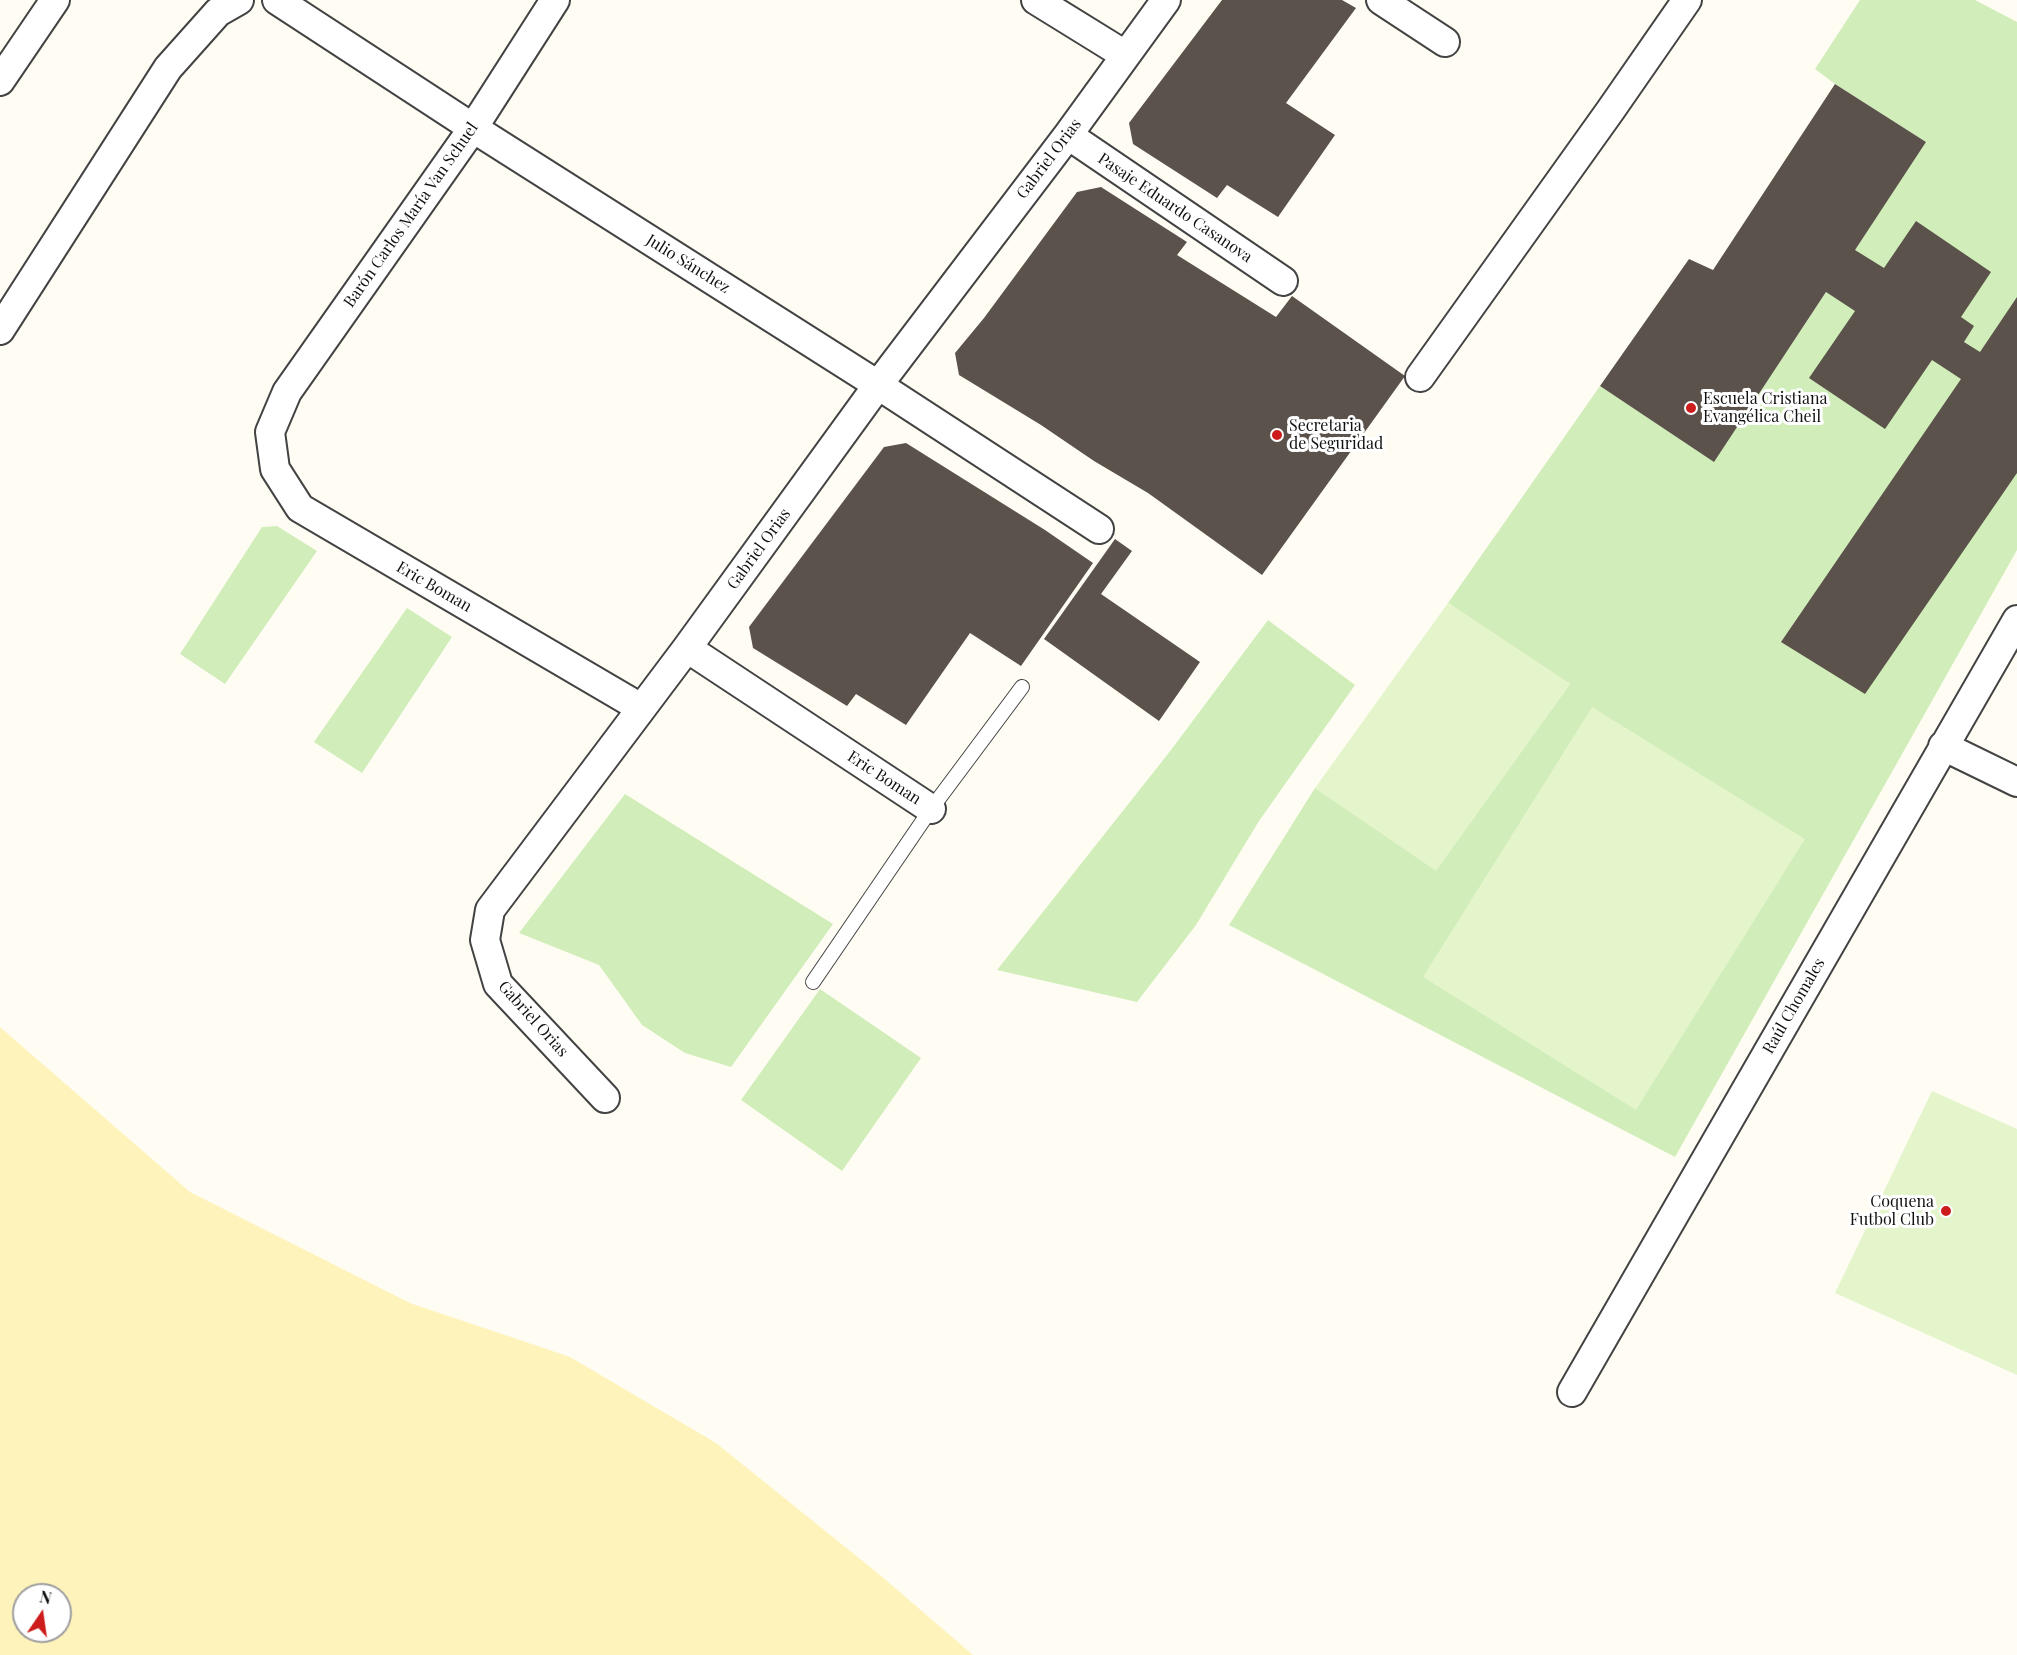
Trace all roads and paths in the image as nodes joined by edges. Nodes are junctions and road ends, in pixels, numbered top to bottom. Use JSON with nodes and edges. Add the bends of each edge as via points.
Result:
{"nodes":[{"id":1,"x":55,"y":0,"type":"edge"},
{"id":2,"x":239,"y":0,"type":"edge"},
{"id":3,"x":277,"y":0,"type":"edge"},
{"id":4,"x":555,"y":0,"type":"edge"},
{"id":5,"x":1035,"y":0,"type":"edge"},
{"id":6,"x":1166,"y":0,"type":"edge"},
{"id":7,"x":1381,"y":0,"type":"edge"},
{"id":8,"x":1687,"y":0,"type":"edge"},
{"id":9,"x":1445,"y":42,"type":"dead end"},
{"id":10,"x":1125,"y":55,"type":"junction"},
{"id":11,"x":0,"y":81,"type":"edge"},
{"id":12,"x":473,"y":128,"type":"junction"},
{"id":13,"x":1068,"y":135,"type":"junction"},
{"id":14,"x":1283,"y":281,"type":"dead end"},
{"id":15,"x":0,"y":330,"type":"edge"},
{"id":16,"x":1420,"y":377,"type":"dead end"},
{"id":17,"x":878,"y":385,"type":"junction"},
{"id":18,"x":270,"y":432,"type":"joint"},
{"id":19,"x":1099,"y":529,"type":"dead end"},
{"id":20,"x":2017,"y":620,"type":"edge"},
{"id":21,"x":687,"y":648,"type":"junction"},
{"id":22,"x":1022,"y":687,"type":"dead end"},
{"id":23,"x":641,"y":708,"type":"junction"},
{"id":24,"x":1943,"y":746,"type":"junction"},
{"id":25,"x":2017,"y":782,"type":"edge"},
{"id":26,"x":931,"y":809,"type":"junction"},
{"id":27,"x":813,"y":982,"type":"dead end"},
{"id":28,"x":605,"y":1098,"type":"dead end"},
{"id":29,"x":1572,"y":1392,"type":"dead end"}],
"edges":[{"from":1,"to":11,"type":"street"},
{"from":2,"to":15,"type":"street","via":[[219,12],[168,68]]},
{"from":3,"to":12,"type":"street","name":"Julio Sánchez"},
{"from":4,"to":12,"type":"street","name":"Barón Carlos María Van Schuel"},
{"from":5,"to":10,"type":"street"},
{"from":6,"to":10,"type":"street","name":"Gabriel Orias"},
{"from":7,"to":9,"type":"street"},
{"from":8,"to":16,"type":"street"},
{"from":10,"to":13,"type":"street","name":"Gabriel Orias"},
{"from":12,"to":17,"type":"street","name":"Julio Sánchez"},
{"from":12,"to":18,"type":"street","name":"Barón Carlos María Van Schuel","via":[[286,392]]},
{"from":13,"to":14,"type":"street","name":"Pasaje Eduardo Casanova"},
{"from":13,"to":17,"type":"street","name":"Gabriel Orias"},
{"from":17,"to":19,"type":"street","name":"Julio Sánchez"},
{"from":17,"to":21,"type":"street","name":"Gabriel Orias"},
{"from":18,"to":23,"type":"street","name":"Eric Boman","via":[[275,469],[300,508]]},
{"from":20,"to":24,"type":"street","name":"Raúl Chomales"},
{"from":21,"to":23,"type":"street","name":"Gabriel Orias"},
{"from":21,"to":26,"type":"street","name":"Eric Boman"},
{"from":22,"to":26,"type":"lane"},
{"from":23,"to":28,"type":"street","name":"Gabriel Orias","via":[[490,910],[485,940],[498,984]]},
{"from":24,"to":25,"type":"street"},
{"from":24,"to":29,"type":"street","name":"Raúl Chomales"},
{"from":26,"to":27,"type":"lane"}]}
